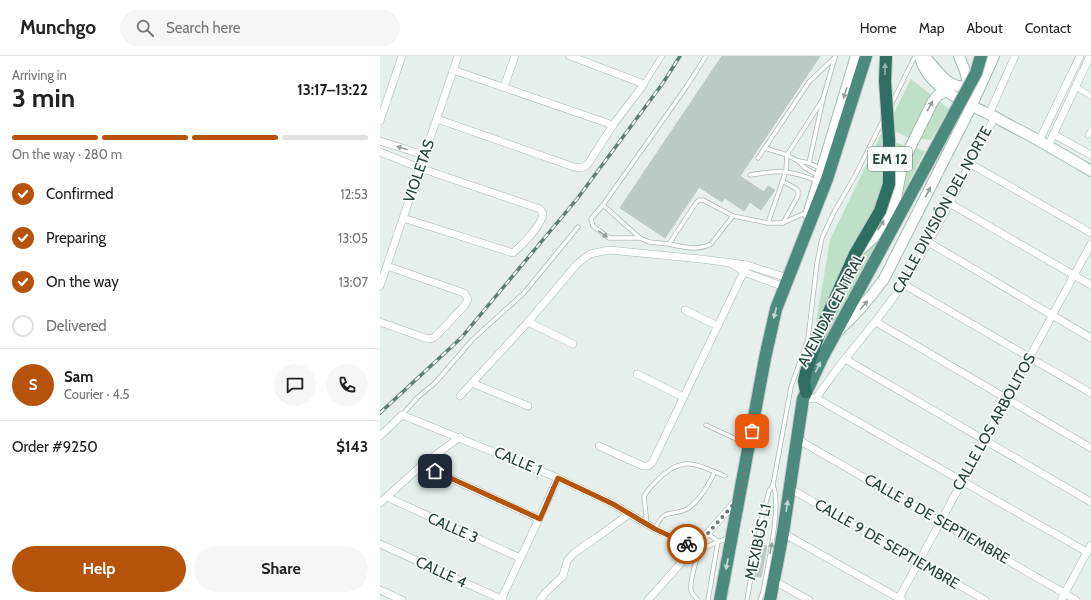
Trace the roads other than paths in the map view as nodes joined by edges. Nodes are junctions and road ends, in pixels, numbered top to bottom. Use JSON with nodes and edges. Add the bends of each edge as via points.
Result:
{"nodes":[{"id":1,"x":402,"y":56,"type":"edge"},
{"id":2,"x":458,"y":56,"type":"edge"},
{"id":3,"x":515,"y":56,"type":"edge"},
{"id":4,"x":570,"y":56,"type":"edge"},
{"id":5,"x":662,"y":56,"type":"edge"},
{"id":6,"x":706,"y":56,"type":"edge"},
{"id":7,"x":835,"y":56,"type":"edge"},
{"id":8,"x":856,"y":56,"type":"edge"},
{"id":9,"x":866,"y":56,"type":"edge"},
{"id":10,"x":886,"y":56,"type":"edge"},
{"id":11,"x":915,"y":56,"type":"edge"},
{"id":12,"x":920,"y":56,"type":"edge"},
{"id":13,"x":924,"y":56,"type":"edge"},
{"id":14,"x":959,"y":56,"type":"edge"},
{"id":15,"x":981,"y":56,"type":"edge"},
{"id":16,"x":994,"y":56,"type":"edge"},
{"id":17,"x":1015,"y":56,"type":"edge"},
{"id":18,"x":1080,"y":56,"type":"edge"},
{"id":19,"x":1090,"y":56,"type":"edge"},
{"id":20,"x":453,"y":70,"type":"junction"},
{"id":21,"x":983,"y":82,"type":"junction"},
{"id":22,"x":644,"y":84,"type":"junction"},
{"id":23,"x":970,"y":86,"type":"junction"},
{"id":24,"x":504,"y":87,"type":"junction"},
{"id":25,"x":1076,"y":87,"type":"joint"},
{"id":26,"x":948,"y":91,"type":"junction"},
{"id":27,"x":1091,"y":96,"type":"edge"},
{"id":28,"x":823,"y":100,"type":"junction"},
{"id":29,"x":971,"y":107,"type":"junction"},
{"id":30,"x":992,"y":116,"type":"junction"},
{"id":31,"x":436,"y":119,"type":"junction"},
{"id":32,"x":380,"y":121,"type":"edge"},
{"id":33,"x":613,"y":125,"type":"junction"},
{"id":34,"x":1053,"y":134,"type":"junction"},
{"id":35,"x":380,"y":141,"type":"edge"},
{"id":36,"x":1043,"y":143,"type":"junction"},
{"id":37,"x":765,"y":148,"type":"junction"},
{"id":38,"x":380,"y":152,"type":"edge"},
{"id":39,"x":424,"y":155,"type":"junction"},
{"id":40,"x":787,"y":155,"type":"junction"},
{"id":41,"x":1091,"y":155,"type":"edge"},
{"id":42,"x":758,"y":158,"type":"dead end"},
{"id":43,"x":798,"y":161,"type":"junction"},
{"id":44,"x":809,"y":163,"type":"junction"},
{"id":45,"x":969,"y":163,"type":"junction"},
{"id":46,"x":420,"y":168,"type":"junction"},
{"id":47,"x":786,"y":171,"type":"junction"},
{"id":48,"x":1091,"y":171,"type":"edge"},
{"id":49,"x":750,"y":175,"type":"dead end"},
{"id":50,"x":820,"y":176,"type":"junction"},
{"id":51,"x":782,"y":181,"type":"junction"},
{"id":52,"x":949,"y":203,"type":"junction"},
{"id":53,"x":602,"y":205,"type":"junction"},
{"id":54,"x":808,"y":212,"type":"junction"},
{"id":55,"x":733,"y":216,"type":"junction"},
{"id":56,"x":403,"y":218,"type":"junction"},
{"id":57,"x":768,"y":223,"type":"junction"},
{"id":58,"x":783,"y":223,"type":"junction"},
{"id":59,"x":578,"y":227,"type":"dead end"},
{"id":60,"x":1091,"y":233,"type":"edge"},
{"id":61,"x":640,"y":238,"type":"junction"},
{"id":62,"x":928,"y":242,"type":"junction"},
{"id":63,"x":669,"y":244,"type":"junction"},
{"id":64,"x":1091,"y":244,"type":"edge"},
{"id":65,"x":855,"y":254,"type":"junction"},
{"id":66,"x":731,"y":263,"type":"junction"},
{"id":67,"x":794,"y":263,"type":"junction"},
{"id":68,"x":747,"y":265,"type":"junction"},
{"id":69,"x":387,"y":266,"type":"junction"},
{"id":70,"x":744,"y":272,"type":"junction"},
{"id":71,"x":1074,"y":276,"type":"junction"},
{"id":72,"x":786,"y":282,"type":"junction"},
{"id":73,"x":903,"y":284,"type":"junction"},
{"id":74,"x":380,"y":286,"type":"edge"},
{"id":75,"x":1091,"y":286,"type":"edge"},
{"id":76,"x":685,"y":310,"type":"dead end"},
{"id":77,"x":1052,"y":316,"type":"junction"},
{"id":78,"x":380,"y":322,"type":"edge"},
{"id":79,"x":528,"y":322,"type":"junction"},
{"id":80,"x":876,"y":322,"type":"junction"},
{"id":81,"x":718,"y":326,"type":"junction"},
{"id":82,"x":837,"y":333,"type":"junction"},
{"id":83,"x":1091,"y":338,"type":"edge"},
{"id":84,"x":573,"y":344,"type":"dead end"},
{"id":85,"x":1029,"y":358,"type":"junction"},
{"id":86,"x":845,"y":359,"type":"junction"},
{"id":87,"x":637,"y":374,"type":"dead end"},
{"id":88,"x":472,"y":383,"type":"junction"},
{"id":89,"x":1091,"y":393,"type":"edge"},
{"id":90,"x":460,"y":396,"type":"dead end"},
{"id":91,"x":809,"y":396,"type":"junction"},
{"id":92,"x":683,"y":397,"type":"junction"},
{"id":93,"x":1007,"y":399,"type":"junction"},
{"id":94,"x":528,"y":406,"type":"dead end"},
{"id":95,"x":402,"y":414,"type":"junction"},
{"id":96,"x":706,"y":425,"type":"dead end"},
{"id":97,"x":380,"y":436,"type":"edge"},
{"id":98,"x":460,"y":437,"type":"junction"},
{"id":99,"x":797,"y":439,"type":"junction"},
{"id":100,"x":984,"y":440,"type":"junction"},
{"id":101,"x":599,"y":446,"type":"dead end"},
{"id":102,"x":749,"y":446,"type":"junction"},
{"id":103,"x":1091,"y":448,"type":"edge"},
{"id":104,"x":422,"y":465,"type":"junction"},
{"id":105,"x":715,"y":472,"type":"junction"},
{"id":106,"x":725,"y":476,"type":"dead end"},
{"id":107,"x":558,"y":478,"type":"junction"},
{"id":108,"x":962,"y":481,"type":"junction"},
{"id":109,"x":773,"y":485,"type":"junction"},
{"id":110,"x":789,"y":488,"type":"junction"},
{"id":111,"x":387,"y":497,"type":"junction"},
{"id":112,"x":740,"y":497,"type":"junction"},
{"id":113,"x":1091,"y":502,"type":"edge"},
{"id":114,"x":380,"y":503,"type":"edge"},
{"id":115,"x":629,"y":514,"type":"junction"},
{"id":116,"x":540,"y":519,"type":"junction"},
{"id":117,"x":940,"y":521,"type":"junction"},
{"id":118,"x":647,"y":524,"type":"junction"},
{"id":119,"x":655,"y":529,"type":"junction"},
{"id":120,"x":783,"y":533,"type":"junction"},
{"id":121,"x":708,"y":534,"type":"junction"},
{"id":122,"x":732,"y":537,"type":"junction"},
{"id":123,"x":718,"y":541,"type":"junction"},
{"id":124,"x":380,"y":544,"type":"edge"},
{"id":125,"x":1091,"y":545,"type":"edge"},
{"id":126,"x":695,"y":548,"type":"junction"},
{"id":127,"x":1087,"y":552,"type":"junction"},
{"id":128,"x":520,"y":558,"type":"junction"},
{"id":129,"x":918,"y":562,"type":"junction"},
{"id":130,"x":774,"y":581,"type":"junction"},
{"id":131,"x":380,"y":590,"type":"edge"},
{"id":132,"x":1063,"y":597,"type":"edge"},
{"id":133,"x":899,"y":599,"type":"edge"},
{"id":134,"x":402,"y":600,"type":"edge"},
{"id":135,"x":502,"y":600,"type":"edge"},
{"id":136,"x":540,"y":600,"type":"edge"},
{"id":137,"x":648,"y":600,"type":"edge"},
{"id":138,"x":698,"y":600,"type":"edge"},
{"id":139,"x":708,"y":600,"type":"edge"},
{"id":140,"x":720,"y":600,"type":"edge"},
{"id":141,"x":747,"y":600,"type":"edge"},
{"id":142,"x":760,"y":600,"type":"edge"},
{"id":143,"x":770,"y":600,"type":"edge"},
{"id":144,"x":809,"y":600,"type":"edge"},
{"id":145,"x":985,"y":600,"type":"edge"},
{"id":146,"x":1076,"y":600,"type":"edge"}],
"edges":[{"from":1,"to":32,"type":"street"},
{"from":2,"to":20,"type":"street","name":"VIOLETAS"},
{"from":3,"to":24,"type":"street"},
{"from":4,"to":22,"type":"street"},
{"from":5,"to":22,"type":"street"},
{"from":6,"to":53,"type":"lane","via":[[688,86]]},
{"from":7,"to":28,"type":"lane"},
{"from":7,"to":37,"type":"lane","via":[[809,82]]},
{"from":8,"to":50,"type":"main road","one_way":true},
{"from":9,"to":67,"type":"highway","via":[[827,179]]},
{"from":65,"to":10,"type":"highway","number":"EM 12","one_way":true,"bridge":true,"via":[[880,211],[889,184]]},
{"from":11,"to":109,"type":"lane","name":"MEXIBÚS L1","via":[[822,238],[808,339],[791,387]]},
{"from":12,"to":26,"type":"main road","via":[[921,64],[928,74]]},
{"from":13,"to":23,"type":"main road","via":[[946,81],[961,87]]},
{"from":14,"to":23,"type":"main road"},
{"from":15,"to":82,"type":"highway","name":"AVENIDA CENTRAL","bridge":true,"via":[[976,73]]},
{"from":16,"to":21,"type":"main road"},
{"from":17,"to":30,"type":"street","name":"CALLE DIVISIÓN DEL NORTE"},
{"from":18,"to":36,"type":"street"},
{"from":19,"to":25,"type":"street"},
{"from":19,"to":34,"type":"street"},
{"from":20,"to":24,"type":"street"},
{"from":20,"to":31,"type":"street","name":"VIOLETAS"},
{"from":21,"to":23,"type":"main road"},
{"from":21,"to":29,"type":"main road"},
{"from":22,"to":33,"type":"street"},
{"from":23,"to":29,"type":"main road"},
{"from":24,"to":33,"type":"street"},
{"from":25,"to":27,"type":"street"},
{"from":26,"to":29,"type":"main road"},
{"from":65,"to":26,"type":"main road","one_way":true,"via":[[874,237],[884,222],[896,198],[906,156],[933,101]]},
{"from":28,"to":40,"type":"lane"},
{"from":28,"to":44,"type":"lane"},
{"from":29,"to":30,"type":"main road"},
{"from":82,"to":29,"type":"main road","one_way":true,"via":[[854,317],[884,279]]},
{"from":30,"to":36,"type":"main road"},
{"from":30,"to":45,"type":"street","name":"CALLE DIVISIÓN DEL NORTE"},
{"from":31,"to":33,"type":"street","via":[[582,168],[588,164]]},
{"from":31,"to":39,"type":"street","name":"VIOLETAS"},
{"from":34,"to":36,"type":"street"},
{"from":34,"to":41,"type":"street"},
{"from":39,"to":35,"type":"street","one_way":true},
{"from":36,"to":48,"type":"main road"},
{"from":37,"to":40,"type":"lane"},
{"from":37,"to":42,"type":"lane"},
{"from":38,"to":46,"type":"street"},
{"from":39,"to":46,"type":"street","name":"VIOLETAS"},
{"from":40,"to":43,"type":"lane"},
{"from":40,"to":47,"type":"lane"},
{"from":43,"to":44,"type":"lane"},
{"from":43,"to":50,"type":"lane"},
{"from":44,"to":50,"type":"lane"},
{"from":45,"to":52,"type":"street","name":"CALLE DIVISIÓN DEL NORTE"},
{"from":45,"to":60,"type":"street"},
{"from":46,"to":56,"type":"street","name":"VIOLETAS"},
{"from":46,"to":56,"type":"street","via":[[540,209],[543,214],[542,220],[513,253]]},
{"from":47,"to":49,"type":"lane"},
{"from":47,"to":50,"type":"lane","via":[[806,176]]},
{"from":47,"to":51,"type":"lane"},
{"from":50,"to":54,"type":"main road"},
{"from":51,"to":57,"type":"lane"},
{"from":51,"to":58,"type":"lane","via":[[798,191],[798,196]]},
{"from":52,"to":62,"type":"street","name":"CALLE DIVISIÓN DEL NORTE"},
{"from":52,"to":71,"type":"street"},
{"from":53,"to":61,"type":"lane"},
{"from":53,"to":61,"type":"lane","one_way":true,"via":[[590,219],[593,226],[609,238]]},
{"from":54,"to":58,"type":"lane"},
{"from":54,"to":67,"type":"main road"},
{"from":55,"to":57,"type":"lane"},
{"from":55,"to":63,"type":"lane","via":[[706,247]]},
{"from":55,"to":63,"type":"lane","via":[[699,200]]},
{"from":56,"to":69,"type":"street","name":"VIOLETAS"},
{"from":57,"to":58,"type":"lane"},
{"from":59,"to":95,"type":"lane","via":[[524,292],[473,339]]},
{"from":61,"to":63,"type":"lane","via":[[649,242]]},
{"from":62,"to":73,"type":"street","name":"CALLE DIVISIÓN DEL NORTE"},
{"from":62,"to":77,"type":"street"},
{"from":64,"to":71,"type":"street","name":"CALLE LOS ARBOLITOS"},
{"from":65,"to":91,"type":"highway","via":[[806,372],[804,381]]},
{"from":66,"to":68,"type":"street"},
{"from":66,"to":70,"type":"street"},
{"from":66,"to":79,"type":"street","via":[[608,250],[590,254],[577,264]]},
{"from":67,"to":72,"type":"highway"},
{"from":68,"to":70,"type":"street"},
{"from":68,"to":72,"type":"street"},
{"from":69,"to":74,"type":"street","name":"VIOLETAS"},
{"from":69,"to":78,"type":"street","via":[[464,294],[468,299],[431,339]]},
{"from":70,"to":72,"type":"street"},
{"from":70,"to":81,"type":"street"},
{"from":71,"to":75,"type":"street"},
{"from":71,"to":77,"type":"street","name":"CALLE LOS ARBOLITOS"},
{"from":72,"to":102,"type":"highway","one_way":true,"via":[[776,309]]},
{"from":73,"to":80,"type":"street","name":"CALLE DIVISIÓN DEL NORTE"},
{"from":73,"to":85,"type":"street"},
{"from":76,"to":81,"type":"street"},
{"from":77,"to":83,"type":"street"},
{"from":77,"to":85,"type":"street","name":"CALLE LOS ARBOLITOS"},
{"from":79,"to":84,"type":"street"},
{"from":79,"to":88,"type":"street"},
{"from":80,"to":86,"type":"street","name":"CALLE DIVISIÓN DEL NORTE"},
{"from":80,"to":93,"type":"street"},
{"from":81,"to":92,"type":"street"},
{"from":91,"to":82,"type":"highway","name":"AVENIDA CENTRAL","one_way":true,"via":[[822,358]]},
{"from":85,"to":89,"type":"street"},
{"from":85,"to":93,"type":"street","name":"CALLE LOS ARBOLITOS"},
{"from":86,"to":91,"type":"street","name":"CALLE DIVISIÓN DEL NORTE"},
{"from":86,"to":100,"type":"street"},
{"from":87,"to":92,"type":"street"},
{"from":88,"to":90,"type":"street"},
{"from":88,"to":94,"type":"street"},
{"from":91,"to":99,"type":"highway","name":"AVENIDA CENTRAL"},
{"from":91,"to":108,"type":"street"},
{"from":92,"to":101,"type":"street","via":[[652,463],[648,466]]},
{"from":93,"to":100,"type":"street","name":"CALLE LOS ARBOLITOS"},
{"from":93,"to":103,"type":"street"},
{"from":95,"to":97,"type":"street"},
{"from":95,"to":98,"type":"street","name":"CALLE 1"},
{"from":96,"to":102,"type":"lane"},
{"from":98,"to":104,"type":"street"},
{"from":98,"to":107,"type":"street","name":"CALLE 1"},
{"from":99,"to":110,"type":"highway","name":"AVENIDA CENTRAL"},
{"from":99,"to":117,"type":"street","name":"CALLE 8 DE SEPTIEMBRE"},
{"from":100,"to":108,"type":"street","name":"CALLE LOS ARBOLITOS"},
{"from":100,"to":113,"type":"street"},
{"from":102,"to":112,"type":"highway"},
{"from":104,"to":111,"type":"street"},
{"from":104,"to":116,"type":"street"},
{"from":105,"to":106,"type":"lane"},
{"from":105,"to":118,"type":"lane","via":[[690,463],[664,473],[644,496]]},
{"from":105,"to":119,"type":"lane","via":[[700,497],[686,509],[665,514],[659,519]]},
{"from":107,"to":115,"type":"street","name":"CALLE 1"},
{"from":107,"to":116,"type":"street"},
{"from":108,"to":117,"type":"street","name":"CALLE LOS ARBOLITOS"},
{"from":108,"to":127,"type":"street"},
{"from":109,"to":141,"type":"lane","name":"MEXIBÚS L1","via":[[760,525]]},
{"from":142,"to":109,"type":"lane","name":"MEXIBÚS L1","one_way":true,"via":[[775,526],[776,492]]},
{"from":120,"to":110,"type":"highway","name":"AVENIDA CENTRAL","one_way":true},
{"from":110,"to":129,"type":"street","name":"CALLE 9 DE SEPTIEMBRE"},
{"from":111,"to":114,"type":"street"},
{"from":111,"to":128,"type":"street","name":"CALLE 3"},
{"from":112,"to":121,"type":"street"},
{"from":112,"to":122,"type":"highway"},
{"from":115,"to":118,"type":"street","name":"CALLE 1"},
{"from":115,"to":136,"type":"street","via":[[574,553],[567,561],[563,576]]},
{"from":116,"to":128,"type":"street"},
{"from":117,"to":129,"type":"street","name":"CALLE LOS ARBOLITOS"},
{"from":117,"to":132,"type":"street","name":"CALLE 8 DE SEPTIEMBRE"},
{"from":118,"to":119,"type":"street","name":"CALLE 1"},
{"from":119,"to":126,"type":"street","name":"CALLE 1"},
{"from":120,"to":130,"type":"highway","name":"AVENIDA CENTRAL"},
{"from":120,"to":133,"type":"street"},
{"from":121,"to":123,"type":"lane"},
{"from":121,"to":126,"type":"street"},
{"from":122,"to":123,"type":"lane"},
{"from":122,"to":140,"type":"highway","one_way":true},
{"from":123,"to":138,"type":"lane","via":[[697,556],[691,588],[692,594]]},
{"from":123,"to":139,"type":"lane"},
{"from":124,"to":135,"type":"street","name":"CALLE 4"},
{"from":125,"to":127,"type":"street"},
{"from":126,"to":137,"type":"street"},
{"from":127,"to":132,"type":"street"},
{"from":128,"to":135,"type":"street"},
{"from":129,"to":133,"type":"street","name":"CALLE LOS ARBOLITOS"},
{"from":129,"to":145,"type":"street","name":"CALLE 9 DE SEPTIEMBRE"},
{"from":130,"to":143,"type":"highway","name":"AVENIDA CENTRAL"},
{"from":130,"to":144,"type":"street"},
{"from":131,"to":134,"type":"street"},
{"from":132,"to":146,"type":"street","name":"CALLE 8 DE SEPTIEMBRE"}]}
